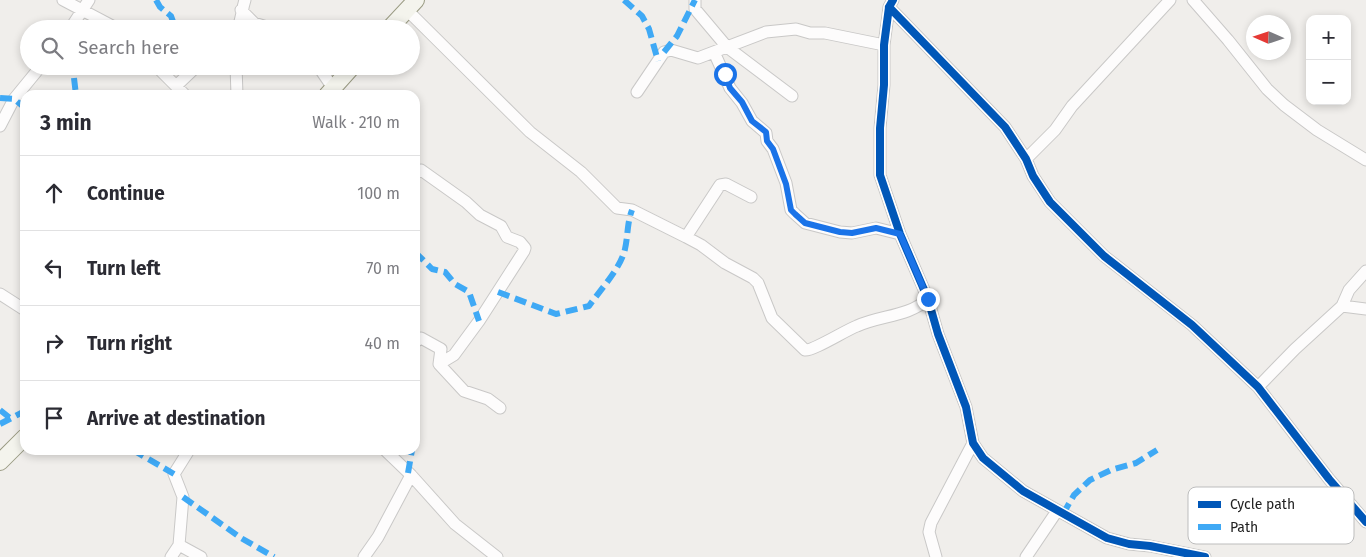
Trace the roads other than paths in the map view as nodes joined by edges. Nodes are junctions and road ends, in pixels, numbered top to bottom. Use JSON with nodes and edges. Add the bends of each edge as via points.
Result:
{"nodes":[{"id":1,"x":63,"y":0,"type":"edge"},
{"id":2,"x":695,"y":0,"type":"edge"},
{"id":3,"x":1170,"y":0,"type":"edge"},
{"id":4,"x":1192,"y":0,"type":"edge"},
{"id":5,"x":891,"y":4,"type":"edge"},
{"id":6,"x":86,"y":5,"type":"edge"},
{"id":7,"x":243,"y":5,"type":"edge"},
{"id":8,"x":411,"y":5,"type":"edge"},
{"id":9,"x":76,"y":20,"type":"edge"},
{"id":10,"x":106,"y":20,"type":"edge"},
{"id":11,"x":241,"y":20,"type":"edge"},
{"id":12,"x":252,"y":20,"type":"edge"},
{"id":13,"x":397,"y":20,"type":"edge"},
{"id":14,"x":884,"y":45,"type":"junction"},
{"id":15,"x":728,"y":47,"type":"junction"},
{"id":16,"x":714,"y":52,"type":"junction"},
{"id":17,"x":34,"y":75,"type":"edge"},
{"id":18,"x":165,"y":75,"type":"edge"},
{"id":19,"x":188,"y":75,"type":"edge"},
{"id":20,"x":236,"y":75,"type":"edge"},
{"id":21,"x":322,"y":75,"type":"edge"},
{"id":22,"x":345,"y":75,"type":"edge"},
{"id":23,"x":176,"y":86,"type":"junction"},
{"id":24,"x":21,"y":90,"type":"edge"},
{"id":25,"x":180,"y":90,"type":"edge"},
{"id":26,"x":237,"y":90,"type":"edge"},
{"id":27,"x":330,"y":90,"type":"edge"},
{"id":28,"x":331,"y":90,"type":"edge"},
{"id":29,"x":20,"y":92,"type":"edge"},
{"id":30,"x":637,"y":92,"type":"dead end"},
{"id":31,"x":792,"y":96,"type":"dead end"},
{"id":32,"x":0,"y":126,"type":"edge"},
{"id":33,"x":1026,"y":158,"type":"junction"},
{"id":34,"x":1366,"y":160,"type":"edge"},
{"id":35,"x":420,"y":170,"type":"edge"},
{"id":36,"x":751,"y":197,"type":"dead end"},
{"id":37,"x":900,"y":234,"type":"junction"},
{"id":38,"x":686,"y":237,"type":"junction"},
{"id":39,"x":1366,"y":271,"type":"edge"},
{"id":40,"x":0,"y":294,"type":"edge"},
{"id":41,"x":928,"y":299,"type":"junction"},
{"id":42,"x":1342,"y":306,"type":"junction"},
{"id":43,"x":20,"y":307,"type":"edge"},
{"id":44,"x":1366,"y":309,"type":"edge"},
{"id":45,"x":420,"y":338,"type":"edge"},
{"id":46,"x":439,"y":364,"type":"junction"},
{"id":47,"x":1258,"y":387,"type":"junction"},
{"id":48,"x":500,"y":408,"type":"dead end"},
{"id":49,"x":20,"y":442,"type":"edge"},
{"id":50,"x":973,"y":443,"type":"junction"},
{"id":51,"x":186,"y":455,"type":"edge"},
{"id":52,"x":390,"y":455,"type":"edge"},
{"id":53,"x":0,"y":462,"type":"edge"},
{"id":54,"x":411,"y":475,"type":"junction"},
{"id":55,"x":1336,"y":487,"type":"edge"},
{"id":56,"x":1354,"y":508,"type":"edge"},
{"id":57,"x":1057,"y":511,"type":"junction"},
{"id":58,"x":1366,"y":522,"type":"edge"},
{"id":59,"x":179,"y":545,"type":"junction"},
{"id":60,"x":171,"y":557,"type":"edge"},
{"id":61,"x":201,"y":557,"type":"edge"},
{"id":62,"x":364,"y":557,"type":"edge"},
{"id":63,"x":497,"y":557,"type":"edge"},
{"id":64,"x":936,"y":557,"type":"edge"},
{"id":65,"x":1026,"y":557,"type":"edge"},
{"id":66,"x":1205,"y":557,"type":"edge"}],
"edges":[{"from":1,"to":6,"type":"street"},
{"from":2,"to":15,"type":"street","via":[[695,9]]},
{"from":3,"to":33,"type":"street","via":[[1072,106],[1055,130]]},
{"from":4,"to":34,"type":"street","via":[[1284,106]]},
{"from":5,"to":14,"type":"street"},
{"from":5,"to":33,"type":"street","via":[[1005,127]]},
{"from":6,"to":9,"type":"street"},
{"from":6,"to":10,"type":"street"},
{"from":7,"to":11,"type":"street"},
{"from":7,"to":12,"type":"street"},
{"from":8,"to":13,"type":"main road"},
{"from":8,"to":38,"type":"street","via":[[530,132],[581,172],[617,208],[632,210]]},
{"from":14,"to":15,"type":"street","via":[[796,29],[766,32]]},
{"from":14,"to":37,"type":"street","via":[[880,175]]},
{"from":15,"to":16,"type":"street"},
{"from":15,"to":31,"type":"street"},
{"from":16,"to":30,"type":"street","via":[[698,58],[670,50],[664,52]]},
{"from":16,"to":37,"type":"street","via":[[730,88],[752,121],[766,132],[795,214],[805,223],[840,232],[876,228]]},
{"from":17,"to":24,"type":"street"},
{"from":18,"to":23,"type":"street"},
{"from":19,"to":23,"type":"street"},
{"from":20,"to":26,"type":"street"},
{"from":21,"to":27,"type":"street"},
{"from":22,"to":28,"type":"main road"},
{"from":23,"to":25,"type":"street"},
{"from":29,"to":32,"type":"street"},
{"from":33,"to":47,"type":"street","via":[[1050,202],[1072,226],[1104,256],[1192,326]]},
{"from":35,"to":46,"type":"street","via":[[480,215],[501,226],[507,237],[520,242],[525,248],[480,320],[454,355]]},
{"from":36,"to":38,"type":"street","via":[[726,184],[720,185]]},
{"from":37,"to":41,"type":"street"},
{"from":38,"to":41,"type":"street","via":[[753,278],[772,318],[805,350],[864,323],[906,313]]},
{"from":39,"to":42,"type":"street","via":[[1349,290]]},
{"from":40,"to":43,"type":"street"},
{"from":41,"to":50,"type":"street","via":[[966,407]]},
{"from":42,"to":44,"type":"street"},
{"from":42,"to":47,"type":"street"},
{"from":45,"to":46,"type":"street","via":[[441,349]]},
{"from":46,"to":48,"type":"street","via":[[464,391],[488,399]]},
{"from":47,"to":55,"type":"street"},
{"from":49,"to":53,"type":"main road"},
{"from":50,"to":57,"type":"street","via":[[984,458],[1022,491]]},
{"from":50,"to":64,"type":"street","via":[[931,524]]},
{"from":51,"to":59,"type":"street","via":[[174,474],[183,497]]},
{"from":52,"to":54,"type":"street"},
{"from":54,"to":62,"type":"street"},
{"from":54,"to":63,"type":"street","via":[[455,524]]},
{"from":56,"to":58,"type":"street"},
{"from":57,"to":65,"type":"street"},
{"from":57,"to":66,"type":"street","via":[[1107,538]]},
{"from":59,"to":60,"type":"street"},
{"from":59,"to":61,"type":"street"}]}
